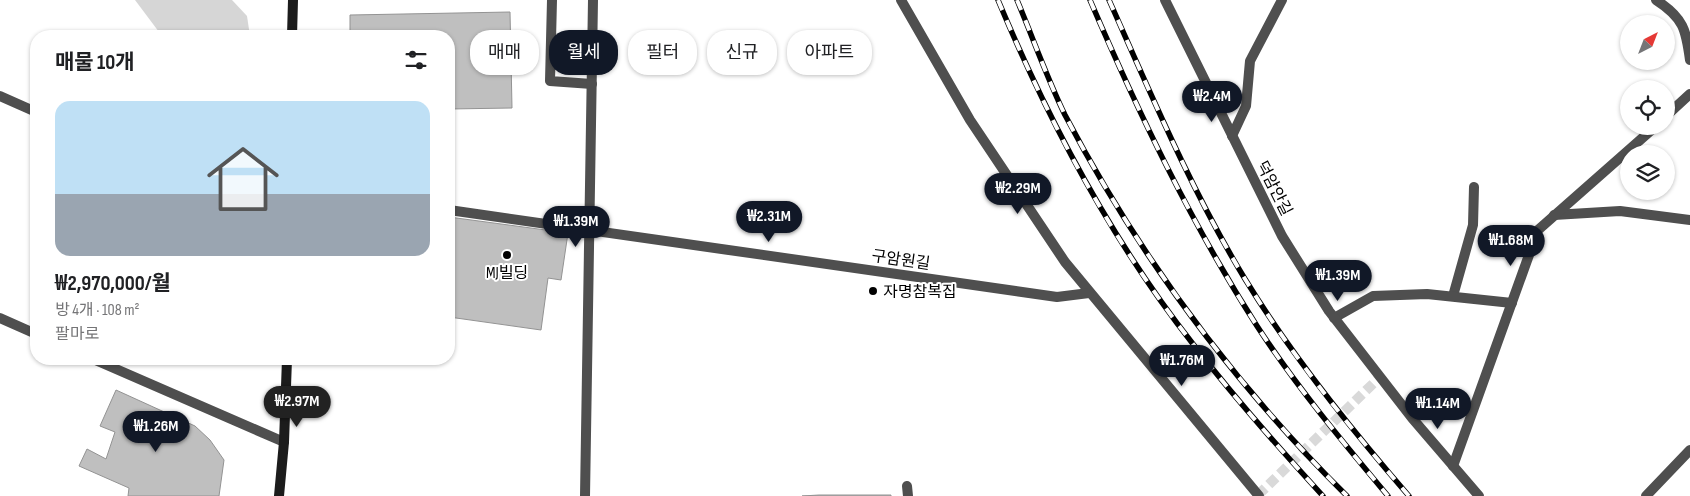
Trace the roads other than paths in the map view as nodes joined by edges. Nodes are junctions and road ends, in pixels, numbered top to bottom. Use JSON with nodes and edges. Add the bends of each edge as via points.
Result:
{"nodes":[{"id":1,"x":292,"y":0,"type":"edge"},
{"id":2,"x":552,"y":0,"type":"edge"},
{"id":3,"x":593,"y":0,"type":"edge"},
{"id":4,"x":901,"y":0,"type":"edge"},
{"id":5,"x":1165,"y":0,"type":"edge"},
{"id":6,"x":1282,"y":0,"type":"edge"},
{"id":7,"x":1656,"y":0,"type":"edge"},
{"id":8,"x":292,"y":30,"type":"edge"},
{"id":9,"x":1690,"y":60,"type":"edge"},
{"id":10,"x":592,"y":84,"type":"junction"},
{"id":11,"x":1690,"y":94,"type":"edge"},
{"id":12,"x":0,"y":96,"type":"edge"},
{"id":13,"x":1675,"y":108,"type":"edge"},
{"id":14,"x":30,"y":109,"type":"edge"},
{"id":15,"x":1647,"y":135,"type":"edge"},
{"id":16,"x":1232,"y":136,"type":"junction"},
{"id":17,"x":1474,"y":187,"type":"dead end"},
{"id":18,"x":455,"y":211,"type":"edge"},
{"id":19,"x":1554,"y":215,"type":"junction"},
{"id":20,"x":1690,"y":220,"type":"edge"},
{"id":21,"x":589,"y":231,"type":"junction"},
{"id":22,"x":1089,"y":293,"type":"junction"},
{"id":23,"x":1453,"y":296,"type":"junction"},
{"id":24,"x":1512,"y":303,"type":"junction"},
{"id":25,"x":0,"y":318,"type":"edge"},
{"id":26,"x":1334,"y":318,"type":"junction"},
{"id":27,"x":30,"y":331,"type":"edge"},
{"id":28,"x":107,"y":365,"type":"edge"},
{"id":29,"x":286,"y":365,"type":"edge"},
{"id":30,"x":284,"y":442,"type":"junction"},
{"id":31,"x":1690,"y":450,"type":"edge"},
{"id":32,"x":1453,"y":466,"type":"junction"},
{"id":33,"x":279,"y":496,"type":"edge"},
{"id":34,"x":585,"y":496,"type":"edge"},
{"id":35,"x":1258,"y":496,"type":"edge"},
{"id":36,"x":1480,"y":496,"type":"edge"},
{"id":37,"x":1646,"y":496,"type":"edge"}],
"edges":[{"from":1,"to":8,"type":"main road"},
{"from":2,"to":10,"type":"street","via":[[550,81]]},
{"from":3,"to":10,"type":"street"},
{"from":4,"to":22,"type":"street","via":[[970,120]]},
{"from":5,"to":16,"type":"street","name":"덕암안길"},
{"from":6,"to":16,"type":"street","via":[[1250,61],[1246,106]]},
{"from":7,"to":9,"type":"street","via":[[1669,8],[1686,30]]},
{"from":10,"to":21,"type":"street"},
{"from":11,"to":13,"type":"street"},
{"from":12,"to":14,"type":"street"},
{"from":15,"to":19,"type":"street"},
{"from":16,"to":26,"type":"street","name":"덕암안길","via":[[1282,236]]},
{"from":17,"to":23,"type":"street","via":[[1473,225]]},
{"from":18,"to":21,"type":"street","name":"구암원길"},
{"from":19,"to":20,"type":"street","via":[[1620,211]]},
{"from":19,"to":24,"type":"street","via":[[1538,230]]},
{"from":21,"to":22,"type":"street","name":"구암원길","via":[[1057,297]]},
{"from":21,"to":34,"type":"street"},
{"from":22,"to":35,"type":"street"},
{"from":23,"to":24,"type":"street"},
{"from":23,"to":26,"type":"street","via":[[1373,296]]},
{"from":24,"to":32,"type":"street"},
{"from":25,"to":27,"type":"street"},
{"from":26,"to":32,"type":"street","name":"덕암안길"},
{"from":28,"to":30,"type":"street"},
{"from":29,"to":30,"type":"main road"},
{"from":30,"to":33,"type":"main road"},
{"from":31,"to":37,"type":"street"},
{"from":32,"to":36,"type":"street"}]}
